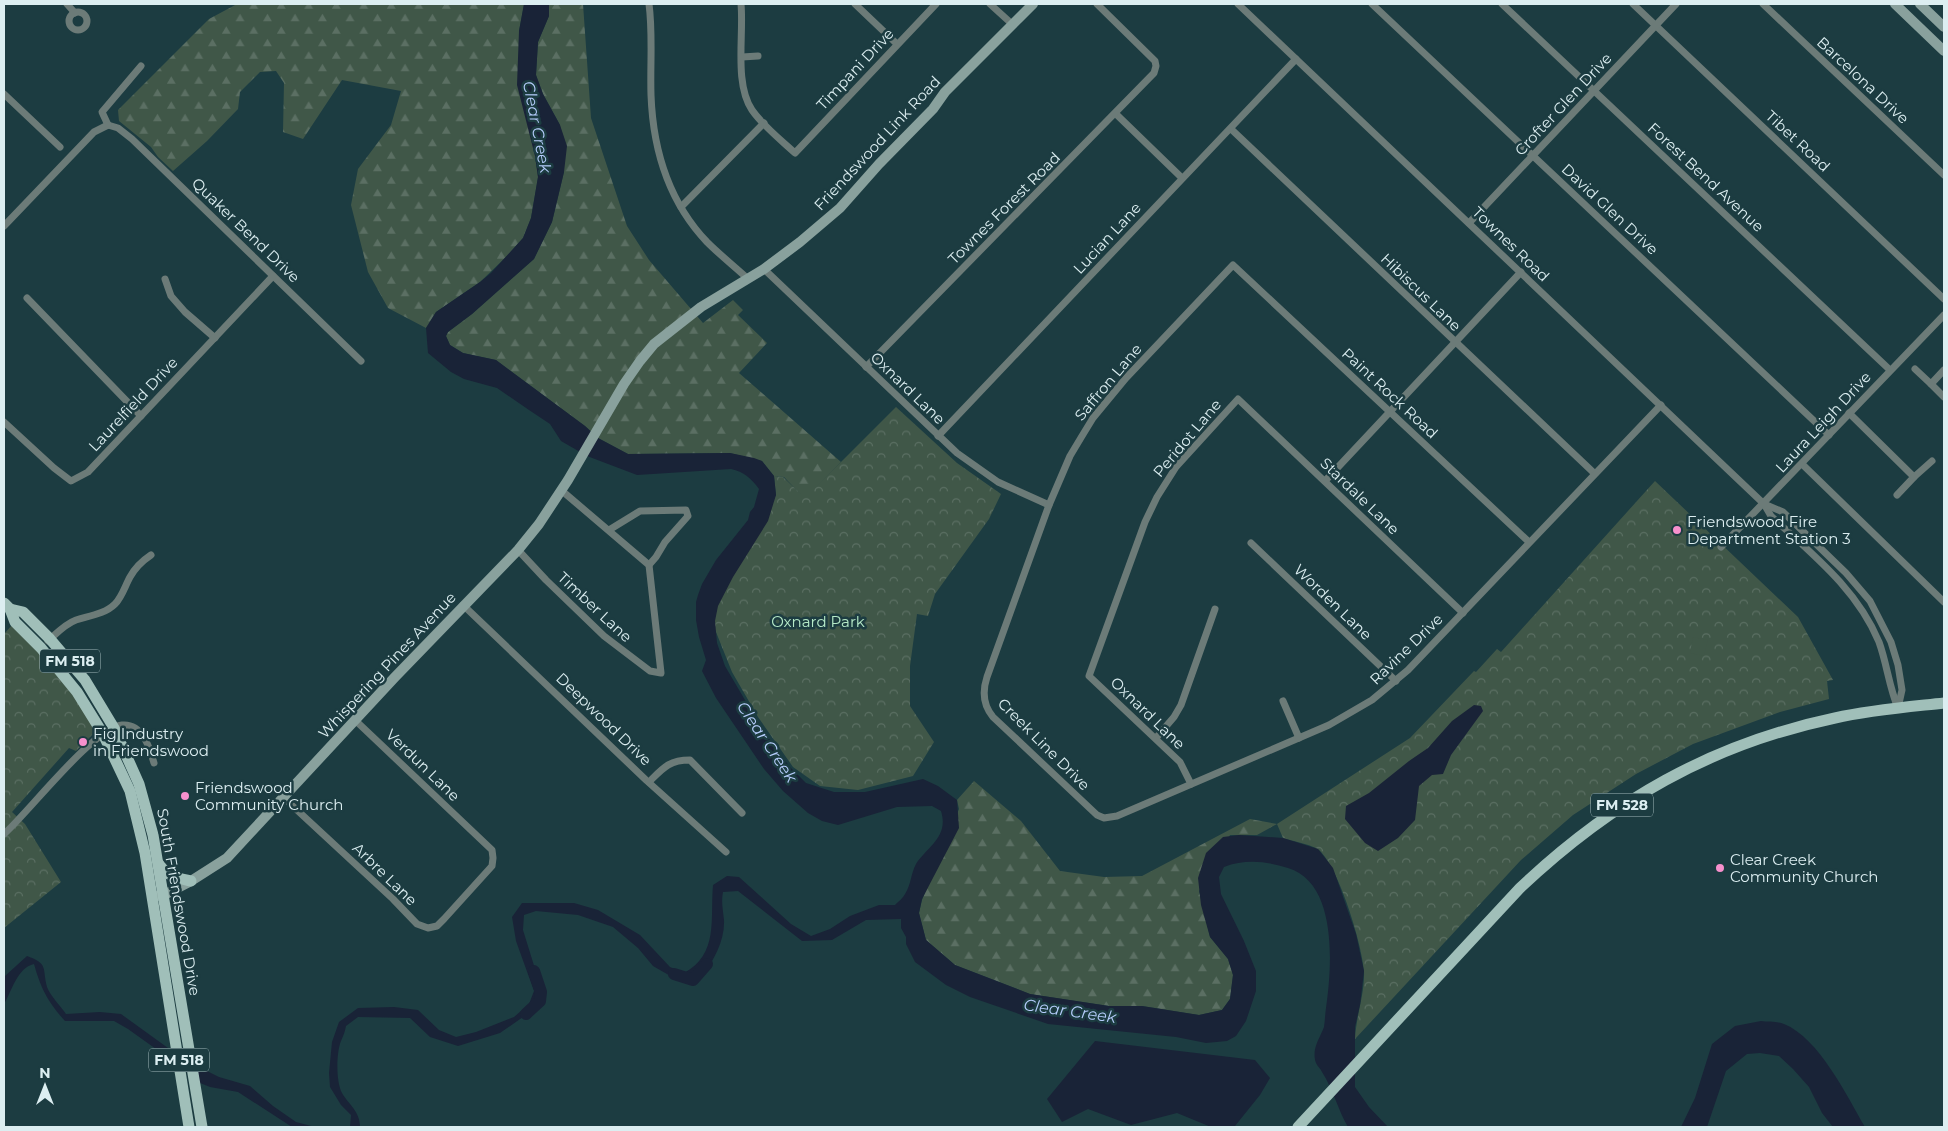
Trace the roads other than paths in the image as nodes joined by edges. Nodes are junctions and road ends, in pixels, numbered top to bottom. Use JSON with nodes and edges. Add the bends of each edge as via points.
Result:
{"nodes":[{"id":1,"x":67,"y":4,"type":"edge"},
{"id":2,"x":649,"y":4,"type":"edge"},
{"id":3,"x":741,"y":4,"type":"edge"},
{"id":4,"x":855,"y":4,"type":"edge"},
{"id":5,"x":936,"y":4,"type":"edge"},
{"id":6,"x":990,"y":4,"type":"edge"},
{"id":7,"x":1033,"y":4,"type":"edge"},
{"id":8,"x":1097,"y":4,"type":"edge"},
{"id":9,"x":1238,"y":4,"type":"edge"},
{"id":10,"x":1372,"y":4,"type":"edge"},
{"id":11,"x":1502,"y":4,"type":"edge"},
{"id":12,"x":1633,"y":4,"type":"edge"},
{"id":13,"x":1676,"y":4,"type":"edge"},
{"id":14,"x":1763,"y":4,"type":"edge"},
{"id":15,"x":1895,"y":4,"type":"edge"},
{"id":16,"x":1920,"y":4,"type":"edge"},
{"id":17,"x":75,"y":13,"type":"dead end"},
{"id":18,"x":1012,"y":24,"type":"junction"},
{"id":19,"x":1656,"y":25,"type":"junction"},
{"id":20,"x":1944,"y":27,"type":"edge"},
{"id":21,"x":897,"y":44,"type":"junction"},
{"id":22,"x":1943,"y":46,"type":"edge"},
{"id":23,"x":758,"y":56,"type":"dead end"},
{"id":24,"x":742,"y":57,"type":"junction"},
{"id":25,"x":1296,"y":59,"type":"junction"},
{"id":26,"x":141,"y":66,"type":"dead end"},
{"id":27,"x":1594,"y":91,"type":"junction"},
{"id":28,"x":4,"y":94,"type":"edge"},
{"id":29,"x":1116,"y":114,"type":"junction"},
{"id":30,"x":764,"y":123,"type":"junction"},
{"id":31,"x":108,"y":125,"type":"junction"},
{"id":32,"x":1231,"y":129,"type":"junction"},
{"id":33,"x":60,"y":147,"type":"dead end"},
{"id":34,"x":1534,"y":156,"type":"junction"},
{"id":35,"x":1944,"y":175,"type":"edge"},
{"id":36,"x":1182,"y":178,"type":"junction"},
{"id":37,"x":682,"y":207,"type":"junction"},
{"id":38,"x":1469,"y":223,"type":"junction"},
{"id":39,"x":4,"y":226,"type":"edge"},
{"id":40,"x":1232,"y":264,"type":"joint"},
{"id":41,"x":764,"y":269,"type":"junction"},
{"id":42,"x":1521,"y":272,"type":"junction"},
{"id":43,"x":274,"y":276,"type":"junction"},
{"id":44,"x":747,"y":278,"type":"junction"},
{"id":45,"x":165,"y":279,"type":"dead end"},
{"id":46,"x":28,"y":298,"type":"dead end"},
{"id":47,"x":1944,"y":299,"type":"edge"},
{"id":48,"x":1944,"y":315,"type":"edge"},
{"id":49,"x":215,"y":338,"type":"junction"},
{"id":50,"x":1455,"y":342,"type":"junction"},
{"id":51,"x":360,"y":361,"type":"dead end"},
{"id":52,"x":866,"y":367,"type":"junction"},
{"id":53,"x":1915,"y":369,"type":"dead end"},
{"id":54,"x":1890,"y":370,"type":"junction"},
{"id":55,"x":1944,"y":370,"type":"edge"},
{"id":56,"x":1931,"y":384,"type":"junction"},
{"id":57,"x":1944,"y":396,"type":"edge"},
{"id":58,"x":1238,"y":399,"type":"joint"},
{"id":59,"x":1661,"y":405,"type":"junction"},
{"id":60,"x":1389,"y":411,"type":"junction"},
{"id":61,"x":1849,"y":413,"type":"junction"},
{"id":62,"x":606,"y":414,"type":"joint"},
{"id":63,"x":141,"y":416,"type":"junction"},
{"id":64,"x":4,"y":422,"type":"edge"},
{"id":65,"x":1828,"y":435,"type":"junction"},
{"id":66,"x":938,"y":436,"type":"junction"},
{"id":67,"x":1932,"y":461,"type":"dead end"},
{"id":68,"x":1802,"y":464,"type":"junction"},
{"id":69,"x":1594,"y":473,"type":"junction"},
{"id":70,"x":1914,"y":477,"type":"junction"},
{"id":71,"x":1324,"y":481,"type":"junction"},
{"id":72,"x":561,"y":490,"type":"junction"},
{"id":73,"x":1897,"y":496,"type":"dead end"},
{"id":74,"x":1049,"y":504,"type":"junction"},
{"id":75,"x":1764,"y":504,"type":"junction"},
{"id":76,"x":609,"y":530,"type":"junction"},
{"id":77,"x":1529,"y":542,"type":"junction"},
{"id":78,"x":1251,"y":543,"type":"dead end"},
{"id":79,"x":1722,"y":547,"type":"dead end"},
{"id":80,"x":518,"y":550,"type":"junction"},
{"id":81,"x":1134,"y":551,"type":"joint"},
{"id":82,"x":150,"y":555,"type":"dead end"},
{"id":83,"x":649,"y":565,"type":"junction"},
{"id":84,"x":1017,"y":594,"type":"joint"},
{"id":85,"x":1944,"y":602,"type":"edge"},
{"id":86,"x":463,"y":605,"type":"junction"},
{"id":87,"x":7,"y":606,"type":"edge"},
{"id":88,"x":1215,"y":609,"type":"dead end"},
{"id":89,"x":1463,"y":613,"type":"junction"},
{"id":90,"x":50,"y":639,"type":"junction"},
{"id":91,"x":41,"y":648,"type":"junction"},
{"id":92,"x":1396,"y":681,"type":"junction"},
{"id":93,"x":1283,"y":701,"type":"dead end"},
{"id":94,"x":1944,"y":702,"type":"edge"},
{"id":95,"x":1898,"y":708,"type":"junction"},
{"id":96,"x":356,"y":721,"type":"junction"},
{"id":97,"x":114,"y":728,"type":"junction"},
{"id":98,"x":103,"y":734,"type":"junction"},
{"id":99,"x":1156,"y":738,"type":"junction"},
{"id":100,"x":1299,"y":738,"type":"junction"},
{"id":101,"x":154,"y":764,"type":"dead end"},
{"id":102,"x":649,"y":782,"type":"junction"},
{"id":103,"x":1191,"y":784,"type":"junction"},
{"id":104,"x":284,"y":798,"type":"junction"},
{"id":105,"x":742,"y":814,"type":"dead end"},
{"id":106,"x":1104,"y":818,"type":"joint"},
{"id":107,"x":4,"y":834,"type":"edge"},
{"id":108,"x":726,"y":852,"type":"dead end"},
{"id":109,"x":158,"y":864,"type":"junction"},
{"id":110,"x":191,"y":881,"type":"junction"},
{"id":111,"x":469,"y":891,"type":"joint"},
{"id":112,"x":158,"y":896,"type":"junction"},
{"id":113,"x":189,"y":1127,"type":"edge"},
{"id":114,"x":202,"y":1127,"type":"edge"},
{"id":115,"x":1298,"y":1127,"type":"edge"}],
"edges":[{"from":1,"to":17,"type":"street"},
{"from":2,"to":37,"type":"street","via":[[654,130],[658,155]]},
{"from":3,"to":24,"type":"street"},
{"from":4,"to":21,"type":"street"},
{"from":5,"to":21,"type":"street","name":"Timpani Drive"},
{"from":6,"to":18,"type":"street"},
{"from":7,"to":18,"type":"main road","name":"Friendswood Link Road"},
{"from":8,"to":29,"type":"street","name":"Townes Forest Road","via":[[1155,61],[1156,66]]},
{"from":9,"to":25,"type":"street","name":"Townes Road"},
{"from":10,"to":34,"type":"street","name":"David Glen Drive"},
{"from":11,"to":27,"type":"street","name":"Forest Bend Avenue"},
{"from":12,"to":19,"type":"street","name":"Tibet Road"},
{"from":13,"to":19,"type":"street","name":"Crofter Glen Drive"},
{"from":14,"to":35,"type":"street","name":"Barcelona Drive"},
{"from":15,"to":22,"type":"main road"},
{"from":16,"to":20,"type":"main road"},
{"from":18,"to":41,"type":"main road","name":"Friendswood Link Road","via":[[945,92],[933,109],[840,208]]},
{"from":19,"to":27,"type":"street","name":"Crofter Glen Drive"},
{"from":19,"to":47,"type":"street","name":"Tibet Road"},
{"from":21,"to":30,"type":"street","name":"Timpani Drive","via":[[795,153]]},
{"from":23,"to":24,"type":"street"},
{"from":24,"to":30,"type":"street","via":[[745,94],[752,110]]},
{"from":25,"to":32,"type":"street","name":"Lucian Lane"},
{"from":25,"to":38,"type":"street","name":"Townes Road"},
{"from":26,"to":31,"type":"street","via":[[102,112]]},
{"from":27,"to":34,"type":"street","name":"Crofter Glen Drive"},
{"from":27,"to":54,"type":"street","name":"Forest Bend Avenue"},
{"from":28,"to":33,"type":"street"},
{"from":29,"to":36,"type":"street"},
{"from":29,"to":52,"type":"street","name":"Townes Forest Road"},
{"from":30,"to":37,"type":"street"},
{"from":31,"to":39,"type":"street","via":[[94,132]]},
{"from":31,"to":43,"type":"street","name":"Quaker Bend Drive","via":[[132,139]]},
{"from":32,"to":36,"type":"street","name":"Lucian Lane"},
{"from":32,"to":50,"type":"street","name":"Hibiscus Lane"},
{"from":34,"to":38,"type":"street","name":"Crofter Glen Drive"},
{"from":34,"to":65,"type":"street","name":"David Glen Drive"},
{"from":36,"to":66,"type":"street","name":"Lucian Lane"},
{"from":37,"to":44,"type":"street","via":[[707,241]]},
{"from":38,"to":42,"type":"street","name":"Townes Road"},
{"from":40,"to":60,"type":"street","name":"Paint Rock Road"},
{"from":40,"to":74,"type":"street","name":"Saffron Lane","via":[[1093,418],[1070,456]]},
{"from":41,"to":44,"type":"main road","name":"Friendswood Link Road"},
{"from":41,"to":52,"type":"street","name":"Oxnard Lane"},
{"from":42,"to":50,"type":"street"},
{"from":42,"to":59,"type":"street","name":"Townes Road"},
{"from":43,"to":49,"type":"street","name":"Laurelfield Drive"},
{"from":43,"to":51,"type":"street","name":"Quaker Bend Drive"},
{"from":44,"to":62,"type":"main road","name":"Friendswood Link Road","via":[[701,307],[654,344]]},
{"from":45,"to":49,"type":"street","via":[[170,296]]},
{"from":46,"to":63,"type":"street"},
{"from":48,"to":54,"type":"street","name":"Laura Leigh Drive"},
{"from":49,"to":63,"type":"street","name":"Laurelfield Drive"},
{"from":50,"to":60,"type":"street"},
{"from":50,"to":69,"type":"street","name":"Hibiscus Lane"},
{"from":52,"to":66,"type":"street","name":"Oxnard Lane"},
{"from":53,"to":56,"type":"street"},
{"from":54,"to":61,"type":"street","name":"Laura Leigh Drive"},
{"from":55,"to":56,"type":"street"},
{"from":56,"to":57,"type":"street"},
{"from":58,"to":71,"type":"street","name":"Stardale Lane"},
{"from":58,"to":81,"type":"street","name":"Peridot Lane","via":[[1176,467],[1156,497]]},
{"from":59,"to":69,"type":"street","name":"Ravine Drive"},
{"from":59,"to":75,"type":"street","name":"Townes Road"},
{"from":60,"to":71,"type":"street"},
{"from":60,"to":77,"type":"street","name":"Paint Rock Road"},
{"from":61,"to":65,"type":"street","name":"Laura Leigh Drive"},
{"from":61,"to":70,"type":"street"},
{"from":62,"to":72,"type":"main road","name":"Whispering Pines Avenue"},
{"from":63,"to":64,"type":"street","name":"Laurelfield Drive","via":[[88,472],[71,481]]},
{"from":65,"to":68,"type":"street","name":"Laura Leigh Drive"},
{"from":66,"to":74,"type":"street","name":"Oxnard Lane","via":[[998,482]]},
{"from":67,"to":70,"type":"street"},
{"from":68,"to":75,"type":"street","name":"Laura Leigh Drive"},
{"from":68,"to":85,"type":"street"},
{"from":69,"to":77,"type":"street","name":"Ravine Drive"},
{"from":70,"to":73,"type":"street"},
{"from":71,"to":89,"type":"street","name":"Stardale Lane"},
{"from":72,"to":76,"type":"street"},
{"from":72,"to":80,"type":"main road","name":"Whispering Pines Avenue"},
{"from":74,"to":84,"type":"street","name":"Saffron Lane"},
{"from":75,"to":79,"type":"street","name":"Laura Leigh Drive"},
{"from":75,"to":95,"type":"street","name":"Townes Road","via":[[1771,516],[1835,576],[1860,605],[1879,644]]},
{"from":75,"to":95,"type":"street","name":"Townes Road","via":[[1782,512],[1846,573],[1870,601],[1891,642],[1898,665],[1902,690]]},
{"from":76,"to":83,"type":"street"},
{"from":76,"to":83,"type":"street","via":[[640,511],[686,510],[688,516]]},
{"from":77,"to":89,"type":"street","name":"Ravine Drive"},
{"from":78,"to":92,"type":"street","name":"Worden Lane"},
{"from":80,"to":83,"type":"street","name":"Timber Lane","via":[[604,636],[650,671],[661,673]]},
{"from":80,"to":86,"type":"main road","name":"Whispering Pines Avenue"},
{"from":81,"to":99,"type":"street","name":"Oxnard Lane","via":[[1089,676]]},
{"from":82,"to":90,"type":"street","via":[[131,576],[115,604],[105,611],[74,621]]},
{"from":84,"to":106,"type":"street","name":"Creek Line Drive","via":[[983,688],[986,706],[993,717]]},
{"from":86,"to":96,"type":"main road","name":"Whispering Pines Avenue"},
{"from":86,"to":102,"type":"street","name":"Deepwood Drive"},
{"from":87,"to":90,"type":"main road","name":"South Friendswood Drive","number":"FM 518","via":[[23,612]]},
{"from":87,"to":91,"type":"main road","name":"South Friendswood Drive","number":"FM 518","via":[[15,622]]},
{"from":88,"to":99,"type":"street","via":[[1181,705]]},
{"from":89,"to":92,"type":"street","name":"Ravine Drive"},
{"from":90,"to":91,"type":"street"},
{"from":90,"to":97,"type":"main road","name":"South Friendswood Drive","number":"FM 518","via":[[85,680]]},
{"from":91,"to":98,"type":"main road","name":"South Friendswood Drive","number":"FM 518","via":[[77,692]]},
{"from":92,"to":100,"type":"street","name":"Ravine Drive","via":[[1344,717]]},
{"from":93,"to":100,"type":"street"},
{"from":94,"to":95,"type":"main road","number":"FM 528"},
{"from":95,"to":115,"type":"main road","number":"FM 528","via":[[1836,718],[1737,746],[1633,798],[1584,832],[1520,888]]},
{"from":96,"to":104,"type":"main road","name":"Whispering Pines Avenue"},
{"from":96,"to":111,"type":"street","name":"Verdun Lane","via":[[492,850],[492,866]]},
{"from":97,"to":98,"type":"street"},
{"from":97,"to":101,"type":"street","via":[[130,726],[143,736]]},
{"from":97,"to":109,"type":"main road","name":"South Friendswood Drive","number":"FM 518","via":[[147,808]]},
{"from":98,"to":107,"type":"street","via":[[88,745]]},
{"from":98,"to":112,"type":"main road","name":"South Friendswood Drive","number":"FM 518","via":[[130,792]]},
{"from":99,"to":103,"type":"street","name":"Oxnard Lane","via":[[1180,762]]},
{"from":100,"to":103,"type":"street","name":"Ravine Drive"},
{"from":102,"to":105,"type":"street","via":[[665,766],[678,760],[690,760]]},
{"from":102,"to":108,"type":"street","name":"Deepwood Drive"},
{"from":103,"to":106,"type":"street","name":"Ravine Drive","via":[[1117,816]]},
{"from":104,"to":110,"type":"main road","name":"Whispering Pines Avenue","via":[[227,858]]},
{"from":104,"to":111,"type":"street","name":"Arbre Lane","via":[[417,924],[428,928],[437,926]]},
{"from":109,"to":110,"type":"main road","via":[[170,876]]},
{"from":109,"to":112,"type":"main road","name":"South Friendswood Drive","number":"FM 518"},
{"from":110,"to":112,"type":"main road","name":"Whispering Pines Avenue"},
{"from":112,"to":113,"type":"main road","name":"South Friendswood Drive","number":"FM 518","via":[[172,1021]]},
{"from":112,"to":114,"type":"main road","name":"South Friendswood Drive","number":"FM 518","via":[[187,1030]]}]}
